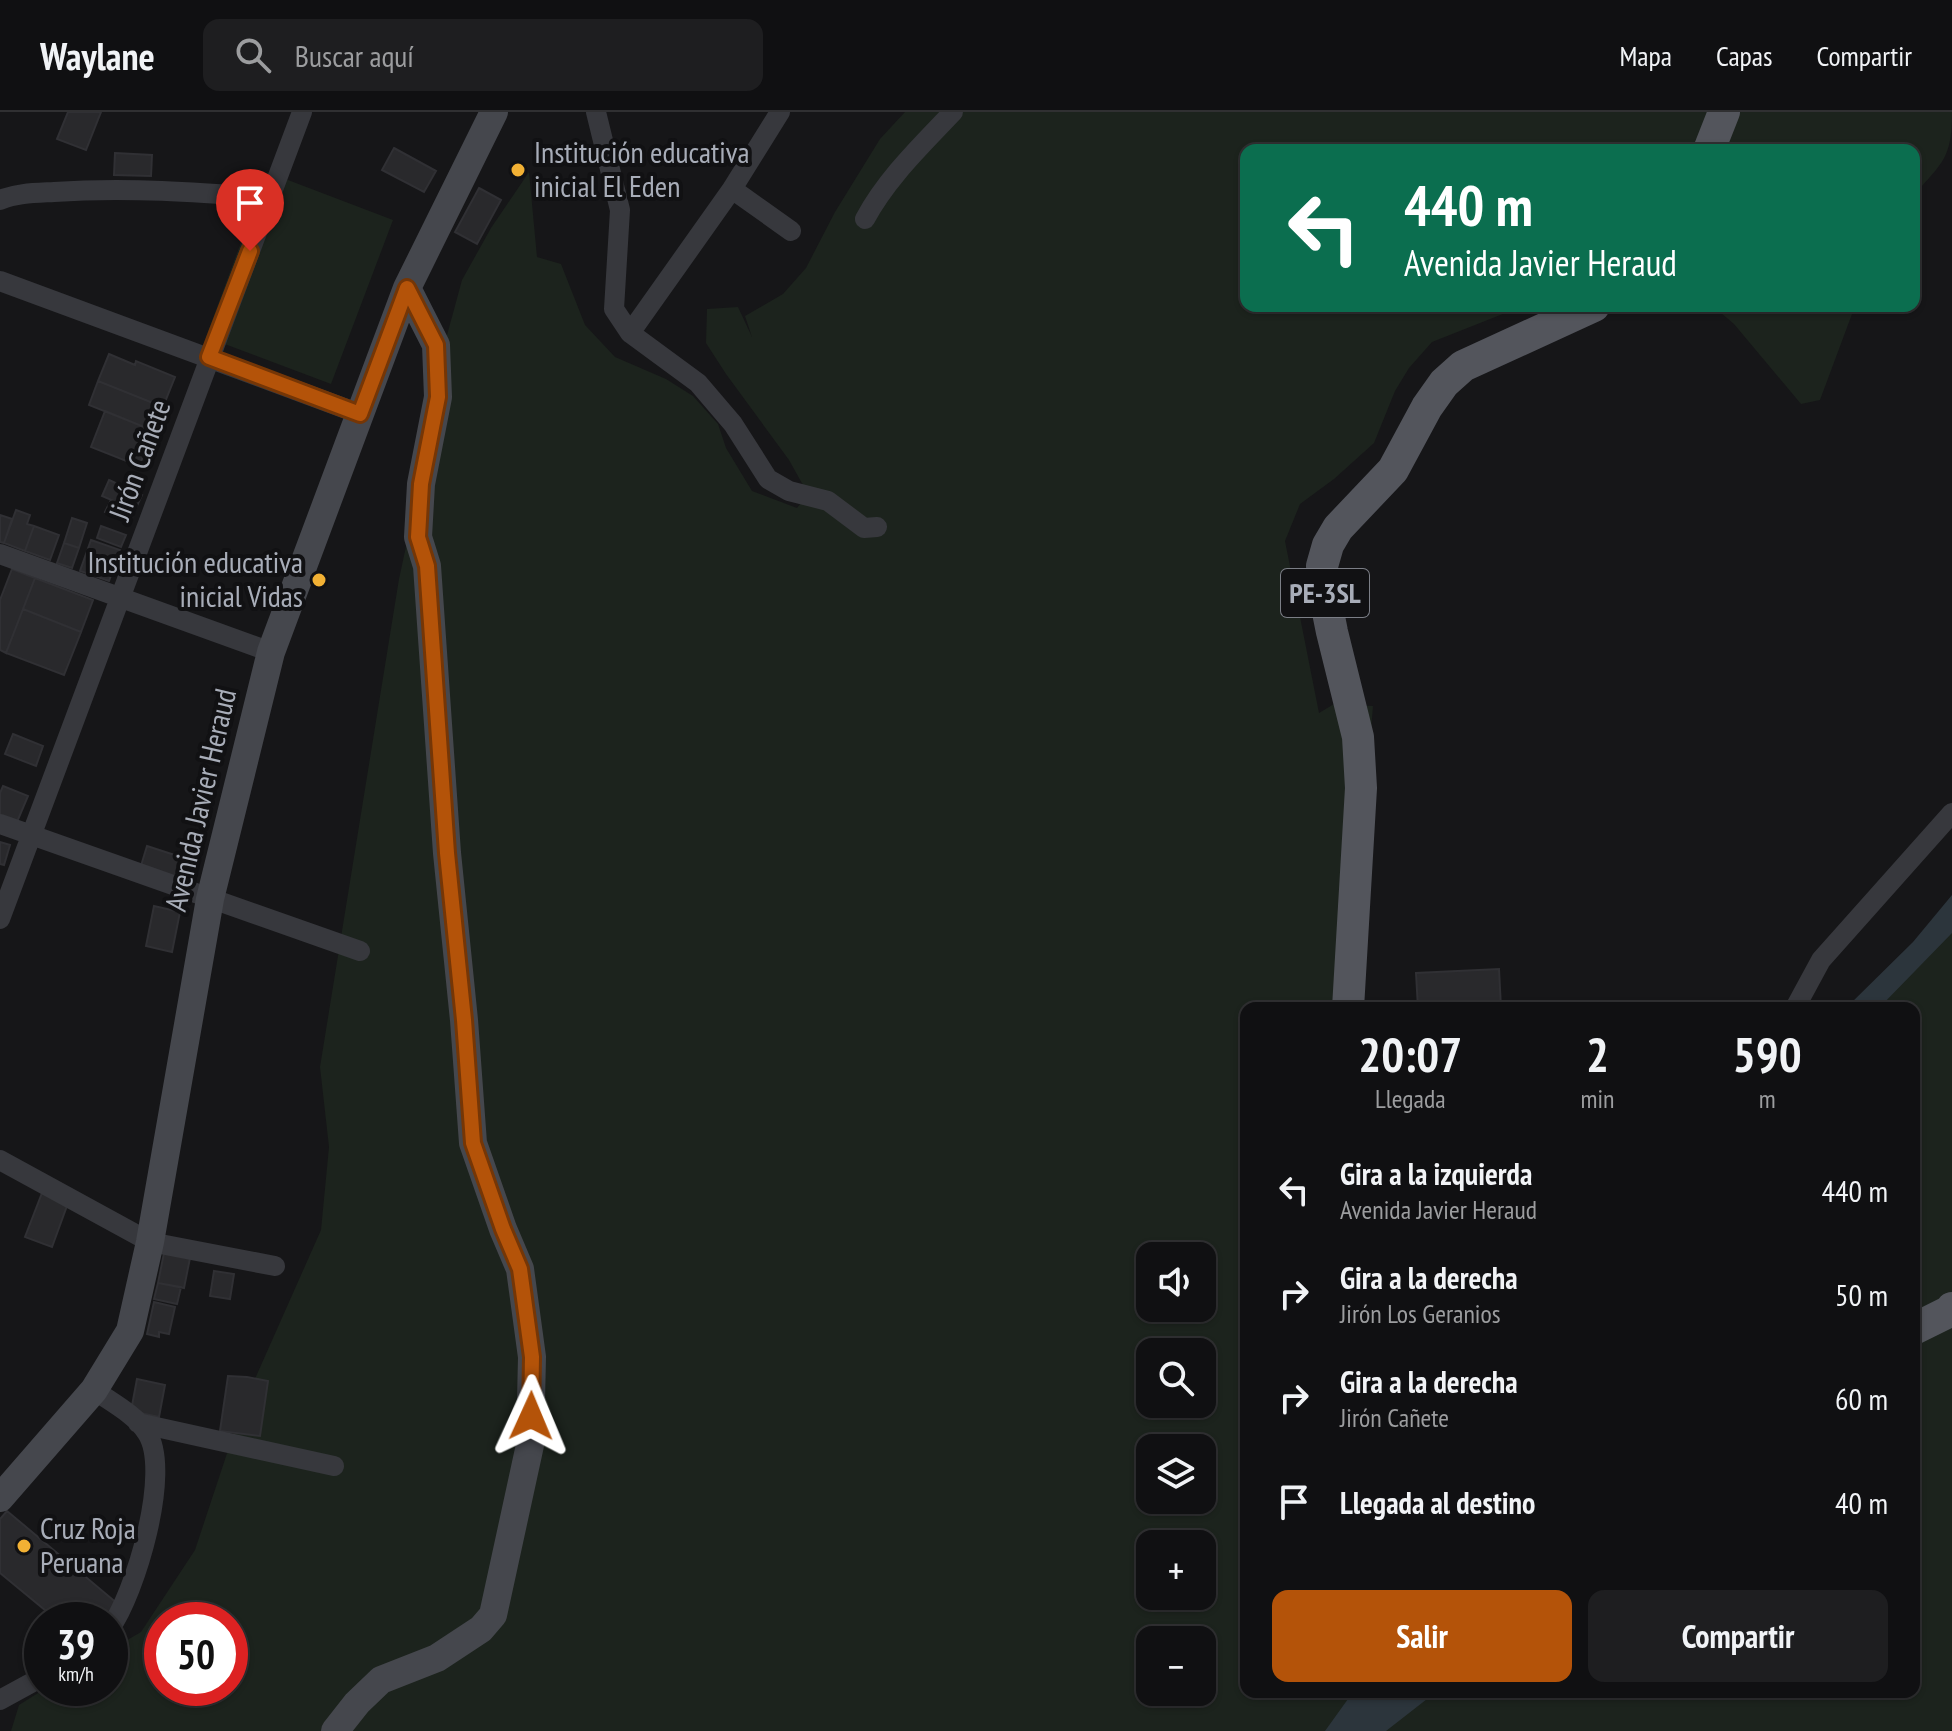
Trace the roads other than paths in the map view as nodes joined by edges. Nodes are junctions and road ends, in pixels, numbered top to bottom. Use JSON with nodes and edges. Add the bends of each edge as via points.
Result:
{"nodes":[{"id":1,"x":302,"y":112,"type":"edge"},
{"id":2,"x":494,"y":112,"type":"edge"},
{"id":3,"x":596,"y":112,"type":"edge"},
{"id":4,"x":780,"y":112,"type":"edge"},
{"id":5,"x":953,"y":112,"type":"edge"},
{"id":6,"x":1724,"y":112,"type":"edge"},
{"id":7,"x":1711,"y":144,"type":"edge"},
{"id":8,"x":732,"y":189,"type":"junction"},
{"id":9,"x":270,"y":198,"type":"junction"},
{"id":10,"x":0,"y":200,"type":"edge"},
{"id":11,"x":865,"y":219,"type":"dead end"},
{"id":12,"x":791,"y":231,"type":"dead end"},
{"id":13,"x":0,"y":281,"type":"edge"},
{"id":14,"x":407,"y":288,"type":"junction"},
{"id":15,"x":1581,"y":312,"type":"edge"},
{"id":16,"x":630,"y":333,"type":"junction"},
{"id":17,"x":209,"y":357,"type":"junction"},
{"id":18,"x":360,"y":414,"type":"junction"},
{"id":19,"x":877,"y":527,"type":"dead end"},
{"id":20,"x":0,"y":554,"type":"edge"},
{"id":21,"x":121,"y":598,"type":"junction"},
{"id":22,"x":271,"y":652,"type":"junction"},
{"id":23,"x":1952,"y":813,"type":"edge"},
{"id":24,"x":0,"y":824,"type":"edge"},
{"id":25,"x":32,"y":836,"type":"junction"},
{"id":26,"x":210,"y":899,"type":"junction"},
{"id":27,"x":0,"y":919,"type":"edge"},
{"id":28,"x":360,"y":951,"type":"dead end"},
{"id":29,"x":1348,"y":1002,"type":"edge"},
{"id":30,"x":1798,"y":1002,"type":"edge"},
{"id":31,"x":0,"y":1160,"type":"edge"},
{"id":32,"x":150,"y":1242,"type":"junction"},
{"id":33,"x":275,"y":1266,"type":"dead end"},
{"id":34,"x":1952,"y":1308,"type":"edge"},
{"id":35,"x":1920,"y":1326,"type":"edge"},
{"id":36,"x":94,"y":1390,"type":"junction"},
{"id":37,"x":138,"y":1423,"type":"junction"},
{"id":38,"x":334,"y":1466,"type":"dead end"},
{"id":39,"x":0,"y":1498,"type":"edge"},
{"id":40,"x":125,"y":1602,"type":"edge"},
{"id":41,"x":24,"y":1687,"type":"edge"},
{"id":42,"x":0,"y":1700,"type":"edge"},
{"id":43,"x":335,"y":1731,"type":"edge"}],
"edges":[{"from":1,"to":9,"type":"street","name":"Jirón Cañete"},
{"from":2,"to":14,"type":"main road","name":"Avenida Javier Heraud"},
{"from":3,"to":16,"type":"street","via":[[620,210],[614,309]]},
{"from":4,"to":8,"type":"street"},
{"from":5,"to":11,"type":"street","via":[[900,168]]},
{"from":6,"to":7,"type":"main road"},
{"from":8,"to":12,"type":"street"},
{"from":8,"to":16,"type":"street"},
{"from":9,"to":10,"type":"street","via":[[194,191],[77,191]]},
{"from":9,"to":17,"type":"street","name":"Jirón Cañete"},
{"from":13,"to":17,"type":"street"},
{"from":14,"to":18,"type":"main road","name":"Avenida Javier Heraud"},
{"from":14,"to":43,"type":"main road","via":[[436,345],[438,397],[421,484],[418,537],[427,566],[473,1143],[520,1269],[532,1357],[530,1445],[493,1615],[437,1658],[381,1680]]},
{"from":15,"to":29,"type":"main road","number":"PE-3SL","via":[[1463,366],[1444,383],[1393,470],[1328,545],[1322,566],[1324,592],[1358,737],[1361,788]]},
{"from":16,"to":19,"type":"street","via":[[698,383],[733,424],[768,479],[789,491],[828,501],[864,528]]},
{"from":17,"to":18,"type":"street"},
{"from":17,"to":21,"type":"street","name":"Jirón Cañete"},
{"from":18,"to":22,"type":"main road","name":"Avenida Javier Heraud"},
{"from":20,"to":21,"type":"street"},
{"from":21,"to":22,"type":"street"},
{"from":21,"to":25,"type":"street","name":"Jirón Cañete"},
{"from":22,"to":26,"type":"main road","name":"Avenida Javier Heraud"},
{"from":23,"to":30,"type":"street","via":[[1821,960]]},
{"from":24,"to":25,"type":"street"},
{"from":25,"to":26,"type":"street"},
{"from":25,"to":27,"type":"street","name":"Jirón Cañete"},
{"from":26,"to":28,"type":"street"},
{"from":26,"to":32,"type":"main road","name":"Avenida Javier Heraud"},
{"from":31,"to":32,"type":"street"},
{"from":32,"to":33,"type":"street"},
{"from":32,"to":36,"type":"main road","name":"Avenida Javier Heraud","via":[[130,1331]]},
{"from":34,"to":35,"type":"main road"},
{"from":36,"to":37,"type":"street"},
{"from":36,"to":39,"type":"main road","name":"Avenida Javier Heraud"},
{"from":37,"to":38,"type":"street"},
{"from":37,"to":40,"type":"street","via":[[157,1460],[142,1552]]},
{"from":41,"to":42,"type":"street"}]}
